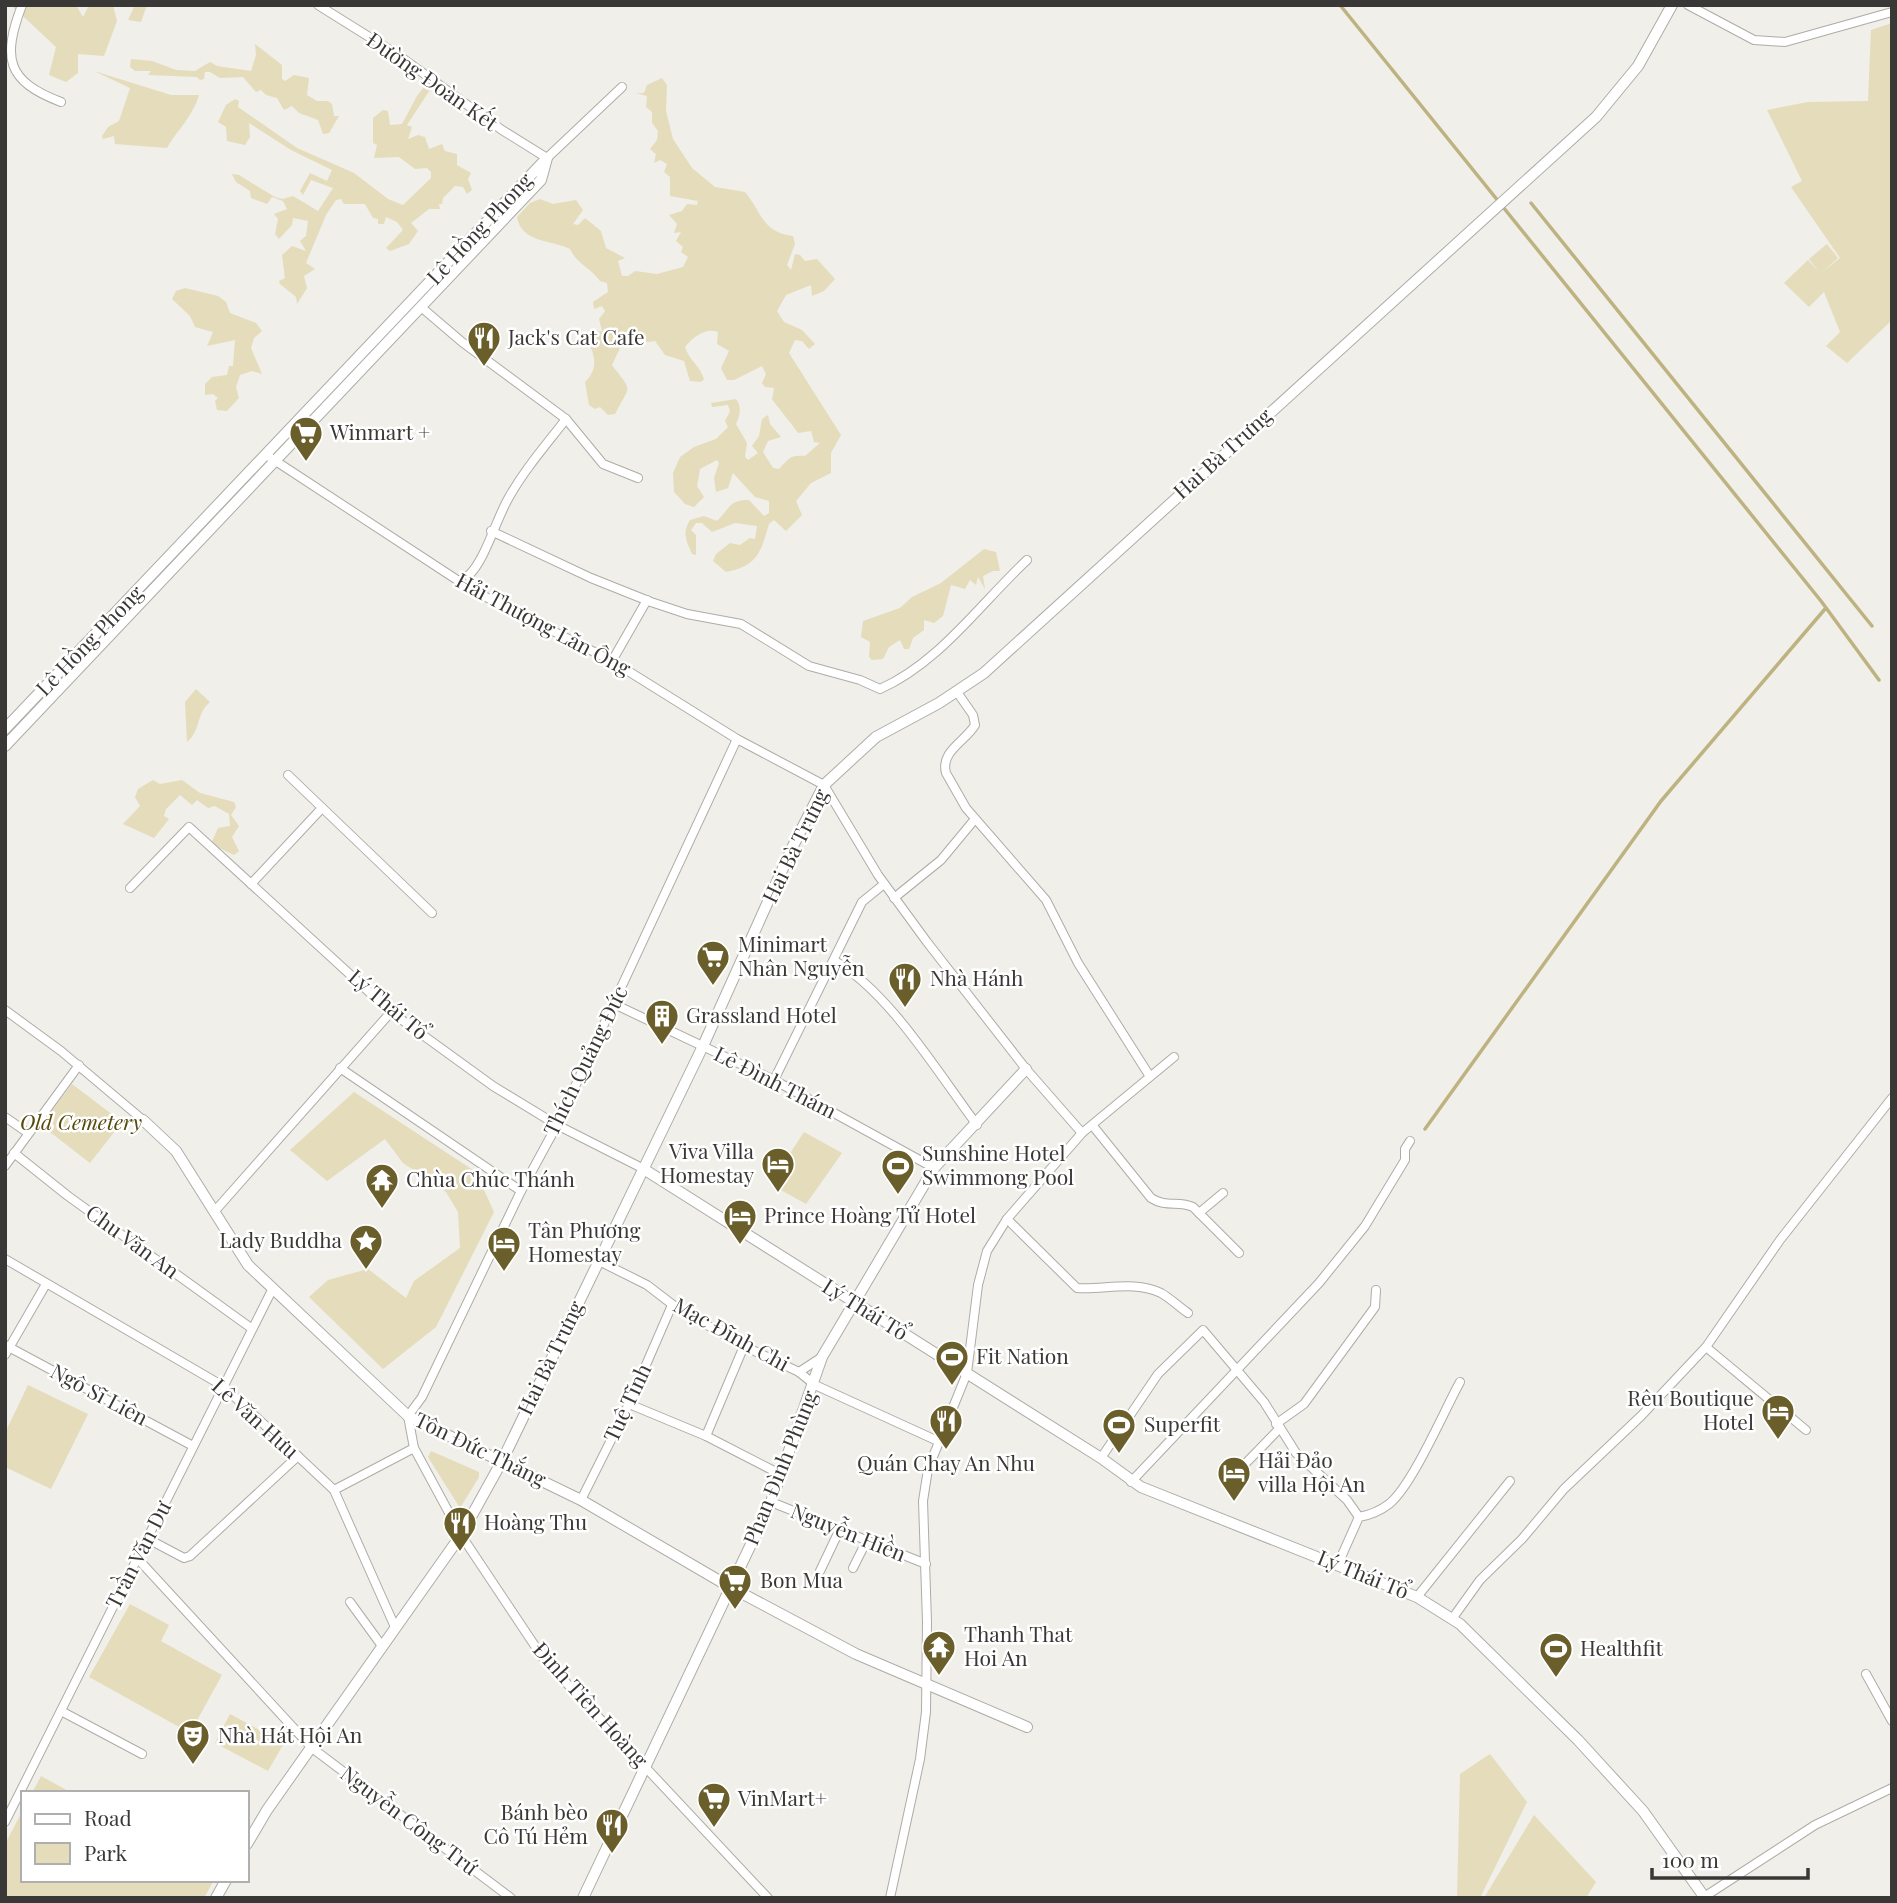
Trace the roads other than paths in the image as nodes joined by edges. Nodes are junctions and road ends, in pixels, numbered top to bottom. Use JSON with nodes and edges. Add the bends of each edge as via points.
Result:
{"nodes":[{"id":1,"x":22,"y":5,"type":"edge"},
{"id":2,"x":318,"y":5,"type":"edge"},
{"id":3,"x":1672,"y":5,"type":"edge"},
{"id":4,"x":1688,"y":5,"type":"edge"},
{"id":5,"x":1892,"y":12,"type":"edge"},
{"id":6,"x":622,"y":87,"type":"dead end"},
{"id":7,"x":61,"y":102,"type":"dead end"},
{"id":8,"x":547,"y":158,"type":"junction"},
{"id":9,"x":421,"y":307,"type":"junction"},
{"id":10,"x":566,"y":419,"type":"junction"},
{"id":11,"x":272,"y":458,"type":"junction"},
{"id":12,"x":638,"y":478,"type":"dead end"},
{"id":13,"x":491,"y":531,"type":"junction"},
{"id":14,"x":1027,"y":560,"type":"dead end"},
{"id":15,"x":474,"y":591,"type":"junction"},
{"id":16,"x":647,"y":600,"type":"junction"},
{"id":17,"x":612,"y":661,"type":"junction"},
{"id":18,"x":957,"y":692,"type":"junction"},
{"id":19,"x":20,"y":713,"type":"junction"},
{"id":20,"x":30,"y":720,"type":"junction"},
{"id":21,"x":5,"y":729,"type":"edge"},
{"id":22,"x":737,"y":739,"type":"junction"},
{"id":23,"x":5,"y":746,"type":"edge"},
{"id":24,"x":288,"y":775,"type":"dead end"},
{"id":25,"x":824,"y":785,"type":"junction"},
{"id":26,"x":322,"y":808,"type":"junction"},
{"id":27,"x":975,"y":818,"type":"junction"},
{"id":28,"x":251,"y":884,"type":"junction"},
{"id":29,"x":884,"y":884,"type":"junction"},
{"id":30,"x":130,"y":888,"type":"dead end"},
{"id":31,"x":894,"y":898,"type":"junction"},
{"id":32,"x":432,"y":913,"type":"dead end"},
{"id":33,"x":835,"y":961,"type":"junction"},
{"id":34,"x":614,"y":1004,"type":"junction"},
{"id":35,"x":5,"y":1010,"type":"edge"},
{"id":36,"x":391,"y":1012,"type":"junction"},
{"id":37,"x":703,"y":1046,"type":"junction"},
{"id":38,"x":1174,"y":1056,"type":"dead end"},
{"id":39,"x":79,"y":1065,"type":"junction"},
{"id":40,"x":340,"y":1068,"type":"junction"},
{"id":41,"x":1026,"y":1069,"type":"junction"},
{"id":42,"x":1149,"y":1075,"type":"junction"},
{"id":43,"x":774,"y":1080,"type":"junction"},
{"id":44,"x":1892,"y":1098,"type":"edge"},
{"id":45,"x":5,"y":1117,"type":"edge"},
{"id":46,"x":143,"y":1120,"type":"joint"},
{"id":47,"x":556,"y":1125,"type":"junction"},
{"id":48,"x":977,"y":1125,"type":"junction"},
{"id":49,"x":1093,"y":1126,"type":"junction"},
{"id":50,"x":28,"y":1133,"type":"junction"},
{"id":51,"x":1082,"y":1133,"type":"junction"},
{"id":52,"x":1410,"y":1141,"type":"dead end"},
{"id":53,"x":15,"y":1153,"type":"junction"},
{"id":54,"x":5,"y":1166,"type":"edge"},
{"id":55,"x":642,"y":1168,"type":"junction"},
{"id":56,"x":934,"y":1168,"type":"junction"},
{"id":57,"x":521,"y":1191,"type":"junction"},
{"id":58,"x":1223,"y":1193,"type":"dead end"},
{"id":59,"x":214,"y":1212,"type":"junction"},
{"id":60,"x":1199,"y":1213,"type":"junction"},
{"id":61,"x":1007,"y":1219,"type":"junction"},
{"id":62,"x":1239,"y":1253,"type":"dead end"},
{"id":63,"x":5,"y":1259,"type":"edge"},
{"id":64,"x":598,"y":1261,"type":"junction"},
{"id":65,"x":46,"y":1284,"type":"junction"},
{"id":66,"x":273,"y":1288,"type":"junction"},
{"id":67,"x":1376,"y":1290,"type":"dead end"},
{"id":68,"x":852,"y":1302,"type":"junction"},
{"id":69,"x":672,"y":1304,"type":"junction"},
{"id":70,"x":1188,"y":1314,"type":"dead end"},
{"id":71,"x":251,"y":1328,"type":"junction"},
{"id":72,"x":744,"y":1346,"type":"junction"},
{"id":73,"x":1706,"y":1347,"type":"junction"},
{"id":74,"x":7,"y":1349,"type":"edge"},
{"id":75,"x":822,"y":1357,"type":"junction"},
{"id":76,"x":799,"y":1371,"type":"junction"},
{"id":77,"x":1237,"y":1371,"type":"junction"},
{"id":78,"x":967,"y":1373,"type":"junction"},
{"id":79,"x":1460,"y":1382,"type":"dead end"},
{"id":80,"x":815,"y":1385,"type":"junction"},
{"id":81,"x":223,"y":1386,"type":"junction"},
{"id":82,"x":629,"y":1404,"type":"junction"},
{"id":83,"x":408,"y":1416,"type":"junction"},
{"id":84,"x":1278,"y":1426,"type":"junction"},
{"id":85,"x":1806,"y":1430,"type":"dead end"},
{"id":86,"x":706,"y":1436,"type":"junction"},
{"id":87,"x":940,"y":1441,"type":"junction"},
{"id":88,"x":193,"y":1446,"type":"junction"},
{"id":89,"x":414,"y":1448,"type":"junction"},
{"id":90,"x":298,"y":1456,"type":"junction"},
{"id":91,"x":1101,"y":1458,"type":"junction"},
{"id":92,"x":502,"y":1461,"type":"junction"},
{"id":93,"x":1244,"y":1465,"type":"dead end"},
{"id":94,"x":778,"y":1473,"type":"junction"},
{"id":95,"x":1510,"y":1481,"type":"dead end"},
{"id":96,"x":1131,"y":1482,"type":"junction"},
{"id":97,"x":334,"y":1490,"type":"junction"},
{"id":98,"x":581,"y":1500,"type":"junction"},
{"id":99,"x":771,"y":1502,"type":"junction"},
{"id":100,"x":1359,"y":1517,"type":"junction"},
{"id":101,"x":840,"y":1529,"type":"junction"},
{"id":102,"x":461,"y":1535,"type":"junction"},
{"id":103,"x":148,"y":1539,"type":"junction"},
{"id":104,"x":867,"y":1540,"type":"junction"},
{"id":105,"x":137,"y":1558,"type":"junction"},
{"id":106,"x":926,"y":1564,"type":"junction"},
{"id":107,"x":1338,"y":1564,"type":"junction"},
{"id":108,"x":853,"y":1568,"type":"dead end"},
{"id":109,"x":820,"y":1571,"type":"dead end"},
{"id":110,"x":730,"y":1587,"type":"junction"},
{"id":111,"x":1417,"y":1597,"type":"junction"},
{"id":112,"x":350,"y":1602,"type":"dead end"},
{"id":113,"x":1452,"y":1619,"type":"junction"},
{"id":114,"x":395,"y":1627,"type":"junction"},
{"id":115,"x":382,"y":1646,"type":"junction"},
{"id":116,"x":1866,"y":1674,"type":"dead end"},
{"id":117,"x":926,"y":1683,"type":"junction"},
{"id":118,"x":61,"y":1711,"type":"junction"},
{"id":119,"x":1892,"y":1721,"type":"edge"},
{"id":120,"x":1027,"y":1727,"type":"dead end"},
{"id":121,"x":312,"y":1748,"type":"junction"},
{"id":122,"x":142,"y":1754,"type":"dead end"},
{"id":123,"x":647,"y":1767,"type":"junction"},
{"id":124,"x":1892,"y":1788,"type":"edge"},
{"id":125,"x":5,"y":1822,"type":"edge"},
{"id":126,"x":248,"y":1842,"type":"edge"},
{"id":127,"x":225,"y":1882,"type":"edge"},
{"id":128,"x":1704,"y":1897,"type":"edge"},
{"id":129,"x":216,"y":1898,"type":"edge"},
{"id":130,"x":511,"y":1898,"type":"edge"},
{"id":131,"x":583,"y":1898,"type":"edge"},
{"id":132,"x":768,"y":1898,"type":"edge"},
{"id":133,"x":890,"y":1898,"type":"edge"}],
"edges":[{"from":1,"to":7,"type":"street","via":[[10,37],[13,67],[35,91]]},
{"from":2,"to":8,"type":"street","name":"Đường Đoàn Kết"},
{"from":3,"to":18,"type":"street","name":"Hai Bà Trưng","via":[[1638,66],[1596,117],[984,673]]},
{"from":4,"to":5,"type":"street","via":[[1754,40],[1785,42]]},
{"from":6,"to":8,"type":"street"},
{"from":8,"to":9,"type":"street","name":"Lê Hồng Phong","via":[[541,180]]},
{"from":8,"to":11,"type":"street","name":"Lê Hồng Phong"},
{"from":9,"to":10,"type":"street"},
{"from":9,"to":11,"type":"street","name":"Lê Hồng Phong"},
{"from":10,"to":12,"type":"street","via":[[603,464]]},
{"from":10,"to":13,"type":"street","via":[[518,483]]},
{"from":11,"to":15,"type":"street","name":"Hải Thượng Lãn Ông"},
{"from":11,"to":19,"type":"street","name":"Lê Hồng Phong"},
{"from":11,"to":20,"type":"street","name":"Lê Hồng Phong"},
{"from":13,"to":15,"type":"street","via":[[477,568],[469,575]]},
{"from":13,"to":16,"type":"street"},
{"from":14,"to":16,"type":"street","via":[[940,648],[880,689],[809,666],[741,624],[687,614]]},
{"from":15,"to":17,"type":"street","name":"Hải Thượng Lãn Ông"},
{"from":16,"to":17,"type":"street"},
{"from":17,"to":22,"type":"street","name":"Hải Thượng Lãn Ông"},
{"from":18,"to":25,"type":"street","name":"Hai Bà Trưng","via":[[876,737]]},
{"from":18,"to":27,"type":"street","via":[[975,724],[948,755],[944,767]]},
{"from":19,"to":20,"type":"street"},
{"from":19,"to":21,"type":"street","name":"Lê Hồng Phong"},
{"from":20,"to":23,"type":"street","name":"Lê Hồng Phong"},
{"from":22,"to":25,"type":"street","name":"Hải Thượng Lãn Ông"},
{"from":22,"to":34,"type":"street","name":"Thích Quảng Đức"},
{"from":24,"to":26,"type":"street"},
{"from":25,"to":29,"type":"street"},
{"from":25,"to":37,"type":"street","name":"Hai Bà Trưng"},
{"from":26,"to":28,"type":"street"},
{"from":26,"to":32,"type":"street"},
{"from":27,"to":31,"type":"street","via":[[941,860]]},
{"from":27,"to":42,"type":"street","via":[[1046,900],[1078,963]]},
{"from":28,"to":30,"type":"street","name":"Lý Thái Tổ","via":[[189,827]]},
{"from":28,"to":36,"type":"street","name":"Lý Thái Tổ"},
{"from":29,"to":31,"type":"street"},
{"from":29,"to":33,"type":"street","via":[[862,902]]},
{"from":31,"to":41,"type":"street"},
{"from":33,"to":43,"type":"street"},
{"from":33,"to":48,"type":"street","via":[[885,1004]]},
{"from":34,"to":37,"type":"street","name":"Lê Đình Thám"},
{"from":34,"to":47,"type":"street","name":"Thích Quảng Đức"},
{"from":35,"to":39,"type":"street","name":"Tôn Đức Thắng"},
{"from":36,"to":40,"type":"street"},
{"from":36,"to":47,"type":"street","name":"Lý Thái Tổ"},
{"from":37,"to":43,"type":"street","name":"Lê Đình Thám"},
{"from":37,"to":55,"type":"street","name":"Hai Bà Trưng"},
{"from":38,"to":42,"type":"street"},
{"from":39,"to":46,"type":"street","name":"Tôn Đức Thắng"},
{"from":39,"to":50,"type":"street"},
{"from":40,"to":57,"type":"street"},
{"from":40,"to":59,"type":"street"},
{"from":41,"to":48,"type":"street","name":"Phan Đình Phùng"},
{"from":41,"to":51,"type":"street"},
{"from":42,"to":49,"type":"street"},
{"from":43,"to":56,"type":"street","name":"Lê Đình Thám"},
{"from":44,"to":73,"type":"street","via":[[1804,1208]]},
{"from":45,"to":50,"type":"street"},
{"from":46,"to":59,"type":"street","name":"Tôn Đức Thắng","via":[[176,1151]]},
{"from":47,"to":55,"type":"street","name":"Lý Thái Tổ"},
{"from":47,"to":57,"type":"street","name":"Thích Quảng Đức"},
{"from":48,"to":56,"type":"street","name":"Phan Đình Phùng"},
{"from":49,"to":51,"type":"street"},
{"from":49,"to":60,"type":"street","via":[[1152,1198],[1160,1204],[1186,1203]]},
{"from":50,"to":53,"type":"street"},
{"from":51,"to":61,"type":"street"},
{"from":52,"to":77,"type":"street","via":[[1405,1160],[1365,1226]]},
{"from":53,"to":54,"type":"street"},
{"from":53,"to":71,"type":"street","name":"Chu Văn An"},
{"from":55,"to":64,"type":"street","name":"Hai Bà Trưng"},
{"from":55,"to":68,"type":"street","name":"Lý Thái Tổ"},
{"from":56,"to":68,"type":"street","name":"Phan Đình Phùng"},
{"from":57,"to":83,"type":"street","name":"Thích Quảng Đức","via":[[422,1397]]},
{"from":58,"to":60,"type":"street"},
{"from":59,"to":66,"type":"street","name":"Tôn Đức Thắng","via":[[248,1265]]},
{"from":60,"to":62,"type":"street"},
{"from":61,"to":70,"type":"street","via":[[1077,1288],[1144,1288],[1160,1293]]},
{"from":61,"to":78,"type":"street","via":[[987,1251],[978,1285]]},
{"from":63,"to":65,"type":"street","name":"Lê Văn Hưu"},
{"from":64,"to":69,"type":"street","name":"Mạc Đĩnh Chi","via":[[647,1285]]},
{"from":64,"to":92,"type":"street","name":"Hai Bà Trưng"},
{"from":65,"to":74,"type":"street"},
{"from":65,"to":81,"type":"street","name":"Lê Văn Hưu"},
{"from":66,"to":71,"type":"street","name":"Trần Văn Dư"},
{"from":66,"to":83,"type":"street","name":"Tôn Đức Thắng"},
{"from":67,"to":84,"type":"street","via":[[1376,1307],[1304,1404]]},
{"from":68,"to":75,"type":"street","name":"Phan Đình Phùng"},
{"from":68,"to":78,"type":"street","name":"Lý Thái Tổ"},
{"from":69,"to":72,"type":"street","name":"Mạc Đĩnh Chi"},
{"from":69,"to":82,"type":"street","name":"Tuệ Tĩnh"},
{"from":71,"to":81,"type":"street","name":"Trần Văn Dư"},
{"from":72,"to":76,"type":"street","name":"Mạc Đĩnh Chi"},
{"from":72,"to":86,"type":"street"},
{"from":73,"to":85,"type":"street"},
{"from":73,"to":113,"type":"street","via":[[1583,1469],[1480,1580]]},
{"from":74,"to":88,"type":"street","name":"Ngô Sĩ Liên"},
{"from":75,"to":76,"type":"street"},
{"from":75,"to":80,"type":"street","name":"Phan Đình Phùng"},
{"from":76,"to":80,"type":"street","name":"Mạc Đĩnh Chi"},
{"from":77,"to":84,"type":"street"},
{"from":77,"to":91,"type":"street","via":[[1202,1330],[1157,1374]]},
{"from":77,"to":96,"type":"street"},
{"from":78,"to":87,"type":"street"},
{"from":78,"to":91,"type":"street","name":"Lý Thái Tổ"},
{"from":79,"to":100,"type":"street","via":[[1406,1483],[1391,1503]]},
{"from":80,"to":87,"type":"street","name":"Mạc Đĩnh Chi"},
{"from":80,"to":94,"type":"street","name":"Phan Đình Phùng"},
{"from":81,"to":88,"type":"street","name":"Trần Văn Dư"},
{"from":81,"to":90,"type":"street","name":"Lê Văn Hưu"},
{"from":82,"to":86,"type":"street","name":"Nguyễn Hiền"},
{"from":82,"to":98,"type":"street","name":"Tuệ Tĩnh"},
{"from":83,"to":89,"type":"street","name":"Đinh Tiên Hoàng"},
{"from":83,"to":92,"type":"street","name":"Tôn Đức Thắng"},
{"from":84,"to":93,"type":"street"},
{"from":84,"to":100,"type":"street","via":[[1296,1453]]},
{"from":86,"to":94,"type":"street","name":"Nguyễn Hiền"},
{"from":87,"to":106,"type":"street","via":[[928,1469],[923,1501]]},
{"from":88,"to":103,"type":"street","name":"Trần Văn Dư"},
{"from":89,"to":97,"type":"street"},
{"from":89,"to":102,"type":"street","name":"Đinh Tiên Hoàng"},
{"from":90,"to":97,"type":"street","name":"Lê Văn Hưu"},
{"from":90,"to":103,"type":"street","via":[[190,1556],[184,1558]]},
{"from":91,"to":96,"type":"street","name":"Lý Thái Tổ"},
{"from":92,"to":98,"type":"street","name":"Tôn Đức Thắng"},
{"from":92,"to":102,"type":"street","name":"Hai Bà Trưng"},
{"from":94,"to":99,"type":"street","name":"Phan Đình Phùng"},
{"from":95,"to":111,"type":"street"},
{"from":96,"to":107,"type":"street","name":"Lý Thái Tổ"},
{"from":97,"to":114,"type":"street","name":"Lê Văn Hưu"},
{"from":98,"to":110,"type":"street","name":"Tôn Đức Thắng"},
{"from":99,"to":101,"type":"street","name":"Nguyễn Hiền"},
{"from":99,"to":110,"type":"street","name":"Phan Đình Phùng"},
{"from":100,"to":107,"type":"street"},
{"from":101,"to":104,"type":"street","name":"Nguyễn Hiền"},
{"from":101,"to":109,"type":"street"},
{"from":102,"to":114,"type":"street","name":"Hai Bà Trưng"},
{"from":102,"to":123,"type":"street","name":"Đinh Tiên Hoàng","via":[[543,1658]]},
{"from":103,"to":105,"type":"street","name":"Trần Văn Dư"},
{"from":104,"to":106,"type":"street","name":"Nguyễn Hiền"},
{"from":104,"to":108,"type":"street"},
{"from":105,"to":118,"type":"street","name":"Trần Văn Dư"},
{"from":105,"to":121,"type":"street","name":"Nguyễn Công Trứ"},
{"from":106,"to":117,"type":"street"},
{"from":107,"to":111,"type":"street","name":"Lý Thái Tổ"},
{"from":110,"to":117,"type":"street","name":"Tôn Đức Thắng","via":[[856,1654]]},
{"from":110,"to":123,"type":"street","name":"Phan Đình Phùng"},
{"from":111,"to":113,"type":"street","name":"Lý Thái Tổ"},
{"from":112,"to":115,"type":"street"},
{"from":113,"to":128,"type":"street","name":"Lý Thái Tổ","via":[[1493,1653],[1643,1811]]},
{"from":114,"to":115,"type":"street","name":"Hai Bà Trưng"},
{"from":115,"to":121,"type":"street","name":"Hai Bà Trưng"},
{"from":116,"to":119,"type":"street"},
{"from":117,"to":120,"type":"street","name":"Tôn Đức Thắng"},
{"from":117,"to":133,"type":"street","via":[[919,1759]]},
{"from":118,"to":122,"type":"street"},
{"from":118,"to":125,"type":"street","name":"Trần Văn Dư"},
{"from":121,"to":126,"type":"street","name":"Hai Bà Trưng"},
{"from":121,"to":130,"type":"street","name":"Nguyễn Công Trứ"},
{"from":123,"to":131,"type":"street","name":"Phan Đình Phùng"},
{"from":123,"to":132,"type":"street","name":"Đinh Tiên Hoàng"},
{"from":124,"to":128,"type":"street","via":[[1815,1825]]},
{"from":127,"to":129,"type":"street"}]}
